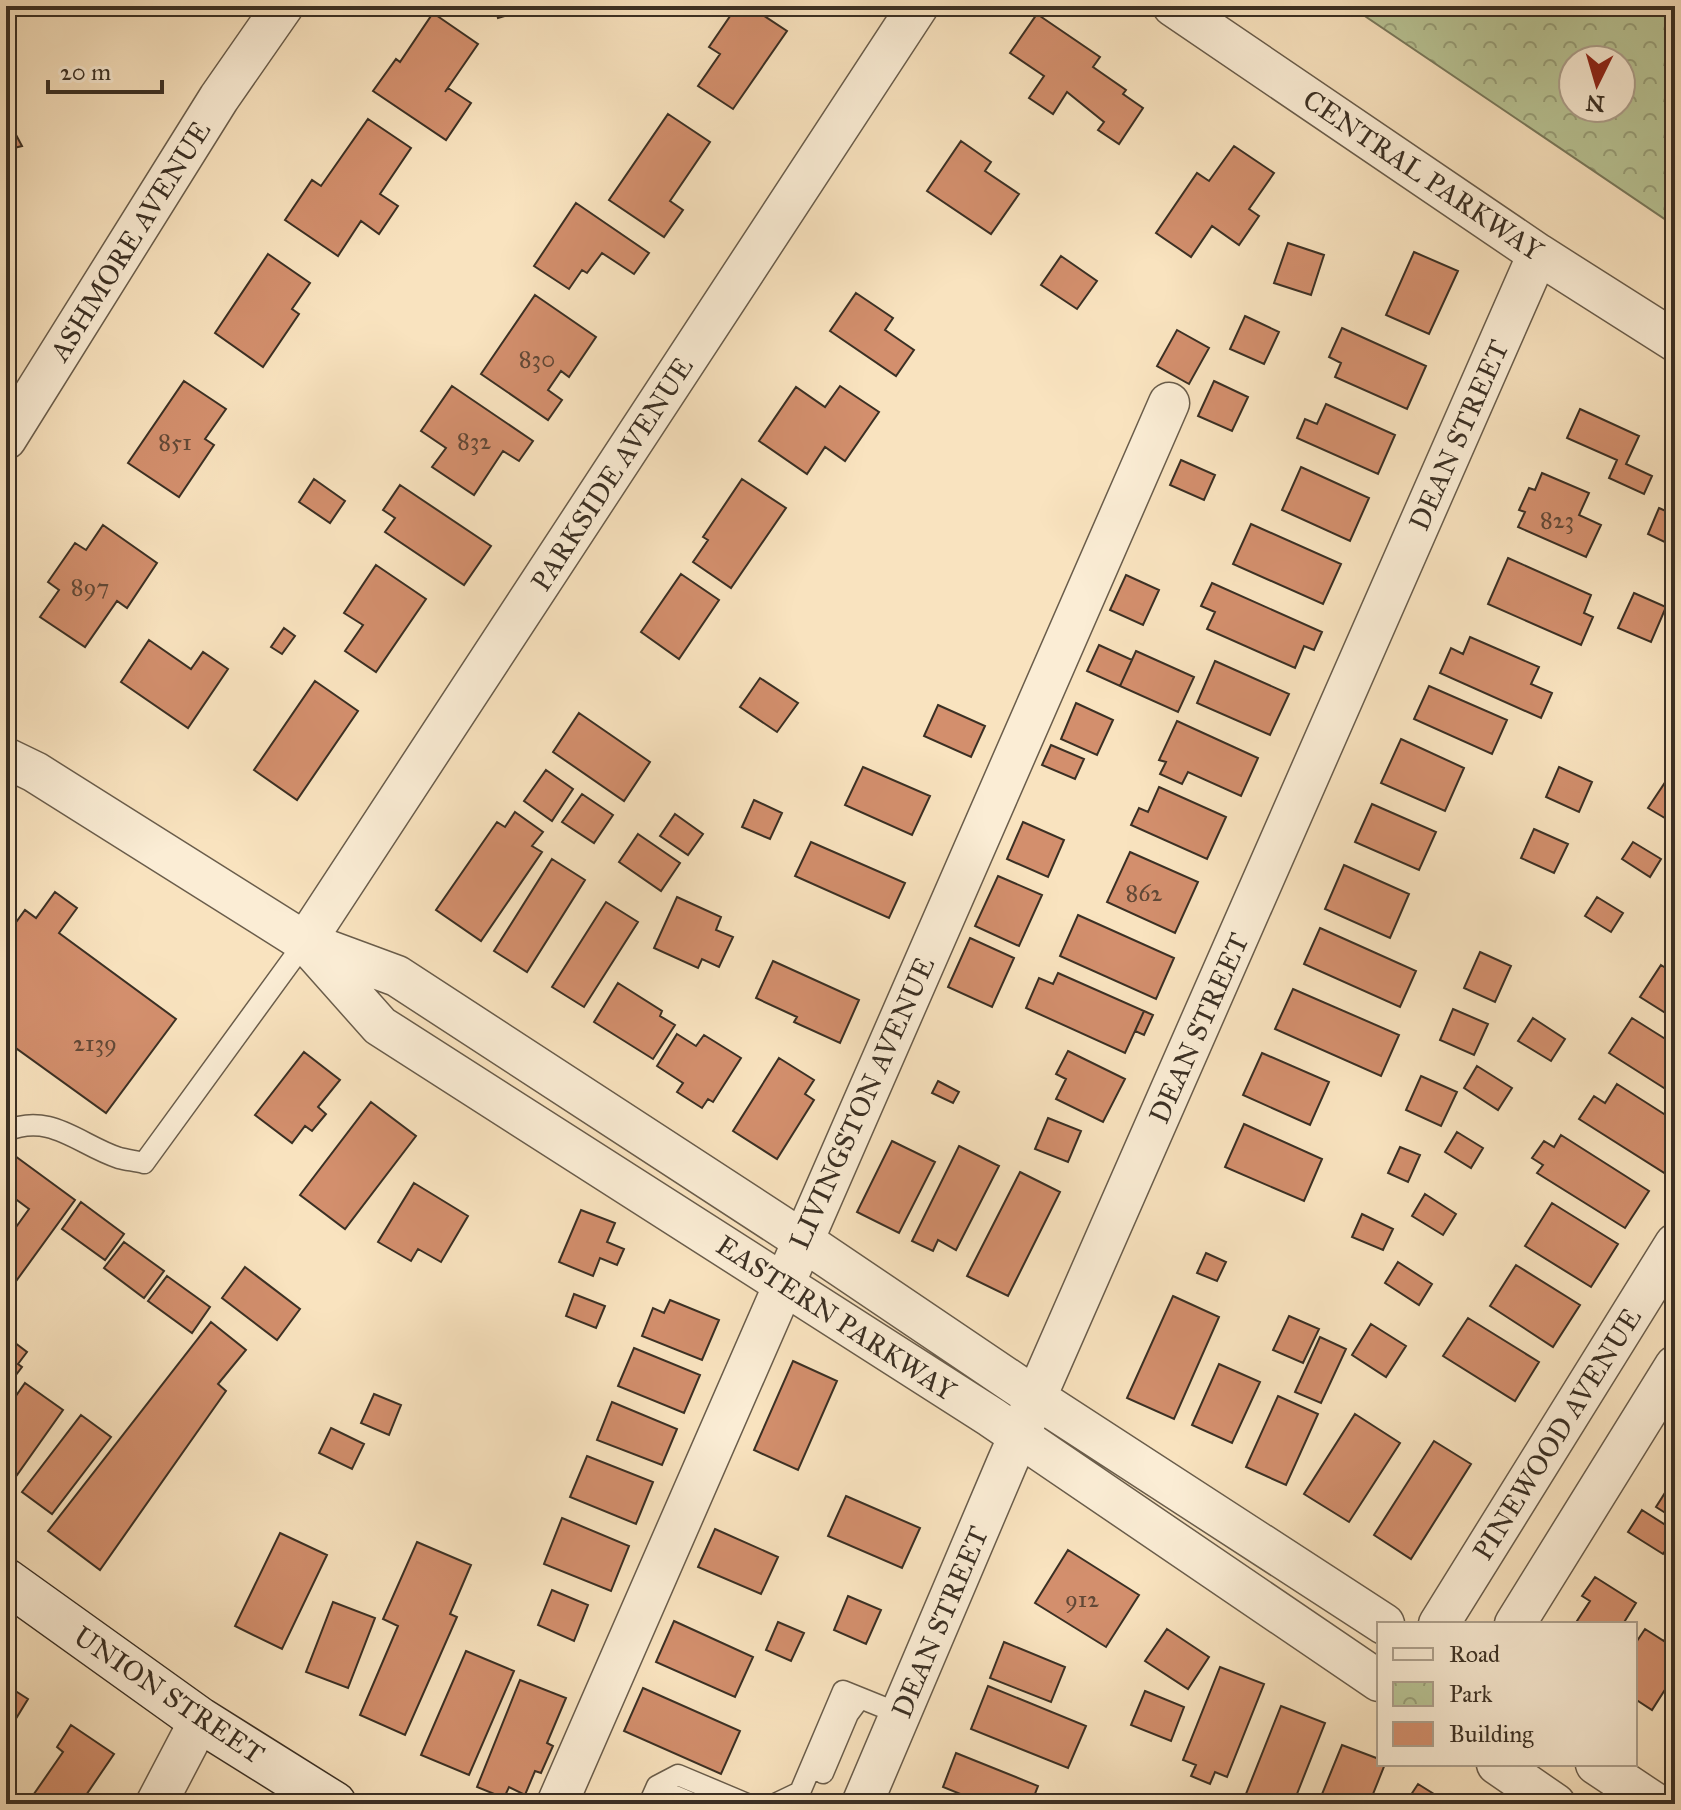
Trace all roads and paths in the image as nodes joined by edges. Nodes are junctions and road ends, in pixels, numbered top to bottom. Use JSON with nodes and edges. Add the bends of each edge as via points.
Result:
{"nodes":[{"id":1,"x":283,"y":6,"type":"edge"},
{"id":2,"x":918,"y":6,"type":"edge"},
{"id":3,"x":1173,"y":6,"type":"edge"},
{"id":4,"x":1538,"y":254,"type":"junction"},
{"id":5,"x":1675,"y":341,"type":"edge"},
{"id":6,"x":1169,"y":403,"type":"dead end"},
{"id":7,"x":6,"y":439,"type":"edge"},
{"id":8,"x":7,"y":761,"type":"edge"},
{"id":9,"x":305,"y":942,"type":"junction"},
{"id":10,"x":6,"y":1131,"type":"edge"},
{"id":11,"x":802,"y":1240,"type":"junction"},
{"id":12,"x":1675,"y":1244,"type":"edge"},
{"id":13,"x":784,"y":1285,"type":"junction"},
{"id":14,"x":1675,"y":1366,"type":"edge"},
{"id":15,"x":1036,"y":1398,"type":"junction"},
{"id":16,"x":1019,"y":1435,"type":"junction"},
{"id":17,"x":6,"y":1581,"type":"edge"},
{"id":18,"x":1381,"y":1622,"type":"edge"},
{"id":19,"x":1440,"y":1622,"type":"edge"},
{"id":20,"x":1516,"y":1622,"type":"edge"},
{"id":21,"x":1377,"y":1680,"type":"edge"},
{"id":22,"x":860,"y":1698,"type":"junction"},
{"id":23,"x":900,"y":1714,"type":"junction"},
{"id":24,"x":200,"y":1720,"type":"junction"},
{"id":25,"x":1500,"y":1766,"type":"edge"},
{"id":26,"x":1599,"y":1766,"type":"edge"},
{"id":27,"x":156,"y":1804,"type":"edge"},
{"id":28,"x":334,"y":1804,"type":"edge"},
{"id":29,"x":557,"y":1804,"type":"edge"},
{"id":30,"x":649,"y":1804,"type":"edge"},
{"id":31,"x":666,"y":1804,"type":"edge"},
{"id":32,"x":694,"y":1804,"type":"edge"},
{"id":33,"x":747,"y":1804,"type":"edge"},
{"id":34,"x":775,"y":1804,"type":"edge"},
{"id":35,"x":806,"y":1804,"type":"edge"},
{"id":36,"x":862,"y":1804,"type":"edge"},
{"id":37,"x":1555,"y":1804,"type":"edge"},
{"id":38,"x":1656,"y":1804,"type":"edge"}],
"edges":[{"from":1,"to":7,"type":"street","name":"ASHMORE AVENUE","via":[[219,98]]},
{"from":2,"to":9,"type":"street","name":"PARKSIDE AVENUE"},
{"from":3,"to":4,"type":"street","name":"CENTRAL PARKWAY"},
{"from":4,"to":5,"type":"street","name":"CENTRAL PARKWAY"},
{"from":4,"to":15,"type":"street","name":"DEAN STREET"},
{"from":6,"to":11,"type":"street","name":"LIVINGSTON AVENUE"},
{"from":8,"to":9,"type":"street","name":"EASTERN PARKWAY","via":[[35,772]]},
{"from":9,"to":10,"type":"lane","via":[[144,1163],[118,1157],[60,1129],[23,1124]]},
{"from":9,"to":11,"type":"street","name":"EASTERN PARKWAY","via":[[397,976]]},
{"from":9,"to":13,"type":"street","name":"EASTERN PARKWAY","via":[[380,1026]]},
{"from":11,"to":13,"type":"street","name":"LIVINGSTON AVENUE"},
{"from":11,"to":15,"type":"street","name":"EASTERN PARKWAY"},
{"from":12,"to":19,"type":"street","name":"PINEWOOD AVENUE"},
{"from":13,"to":16,"type":"street","name":"EASTERN PARKWAY"},
{"from":13,"to":29,"type":"street","name":"LIVINGSTON AVENUE"},
{"from":14,"to":20,"type":"street"},
{"from":15,"to":16,"type":"street","name":"DEAN STREET"},
{"from":15,"to":18,"type":"street","name":"EASTERN PARKWAY"},
{"from":16,"to":21,"type":"street","name":"EASTERN PARKWAY"},
{"from":16,"to":23,"type":"street","name":"DEAN STREET"},
{"from":17,"to":24,"type":"main road","name":"UNION STREET"},
{"from":22,"to":23,"type":"lane"},
{"from":22,"to":34,"type":"lane","via":[[843,1691],[800,1792]]},
{"from":22,"to":35,"type":"lane"},
{"from":23,"to":36,"type":"street","name":"DEAN STREET"},
{"from":24,"to":27,"type":"street"},
{"from":24,"to":28,"type":"main road","name":"UNION STREET"},
{"from":25,"to":37,"type":"street"},
{"from":26,"to":38,"type":"street"},
{"from":30,"to":33,"type":"lane","via":[[657,1786],[678,1775]]},
{"from":31,"to":32,"type":"lane","via":[[675,1796]]}]}
